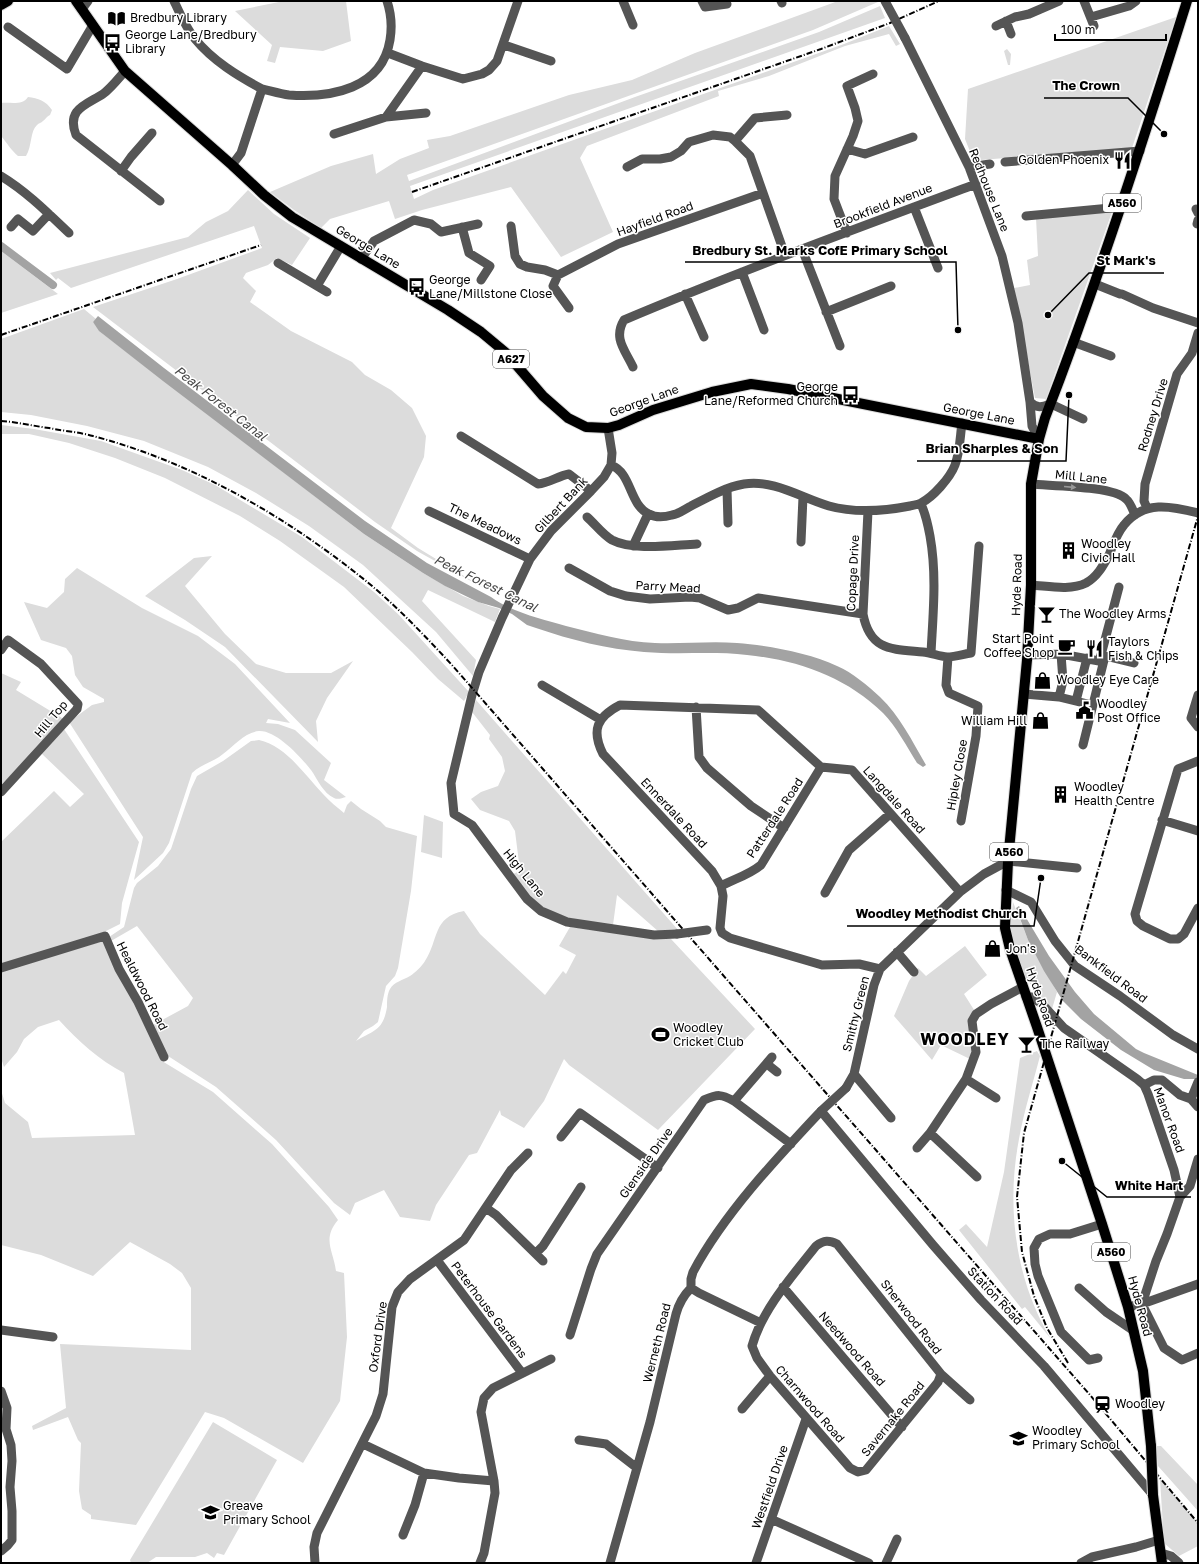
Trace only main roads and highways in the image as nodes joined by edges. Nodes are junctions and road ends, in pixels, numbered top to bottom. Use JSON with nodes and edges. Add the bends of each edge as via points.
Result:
{"nodes":[{"id":1,"x":8,"y":1,"type":"edge"},
{"id":2,"x":1187,"y":1,"type":"edge"},
{"id":3,"x":1,"y":4,"type":"edge"},
{"id":4,"x":79,"y":5,"type":"edge"},
{"id":5,"x":1039,"y":439,"type":"junction"},
{"id":6,"x":1162,"y":1558,"type":"edge"}],
"edges":[{"from":1,"to":3,"type":"main road"},
{"from":2,"to":5,"type":"main road","name":"Hyde Road","number":"A560","via":[[1140,151]]},
{"from":4,"to":5,"type":"main road","name":"George Lane","number":"A627","via":[[125,71],[264,195],[292,217],[481,332],[505,352],[543,396],[568,418],[586,427],[608,428],[653,410],[712,392],[751,384],[788,389]]},
{"from":5,"to":6,"type":"main road","name":"Hyde Road","number":"A560","bridge":true,"via":[[1031,484],[1031,585],[1027,655],[1008,861],[1005,928],[1102,1224],[1134,1331],[1143,1371],[1153,1495]]}]}
